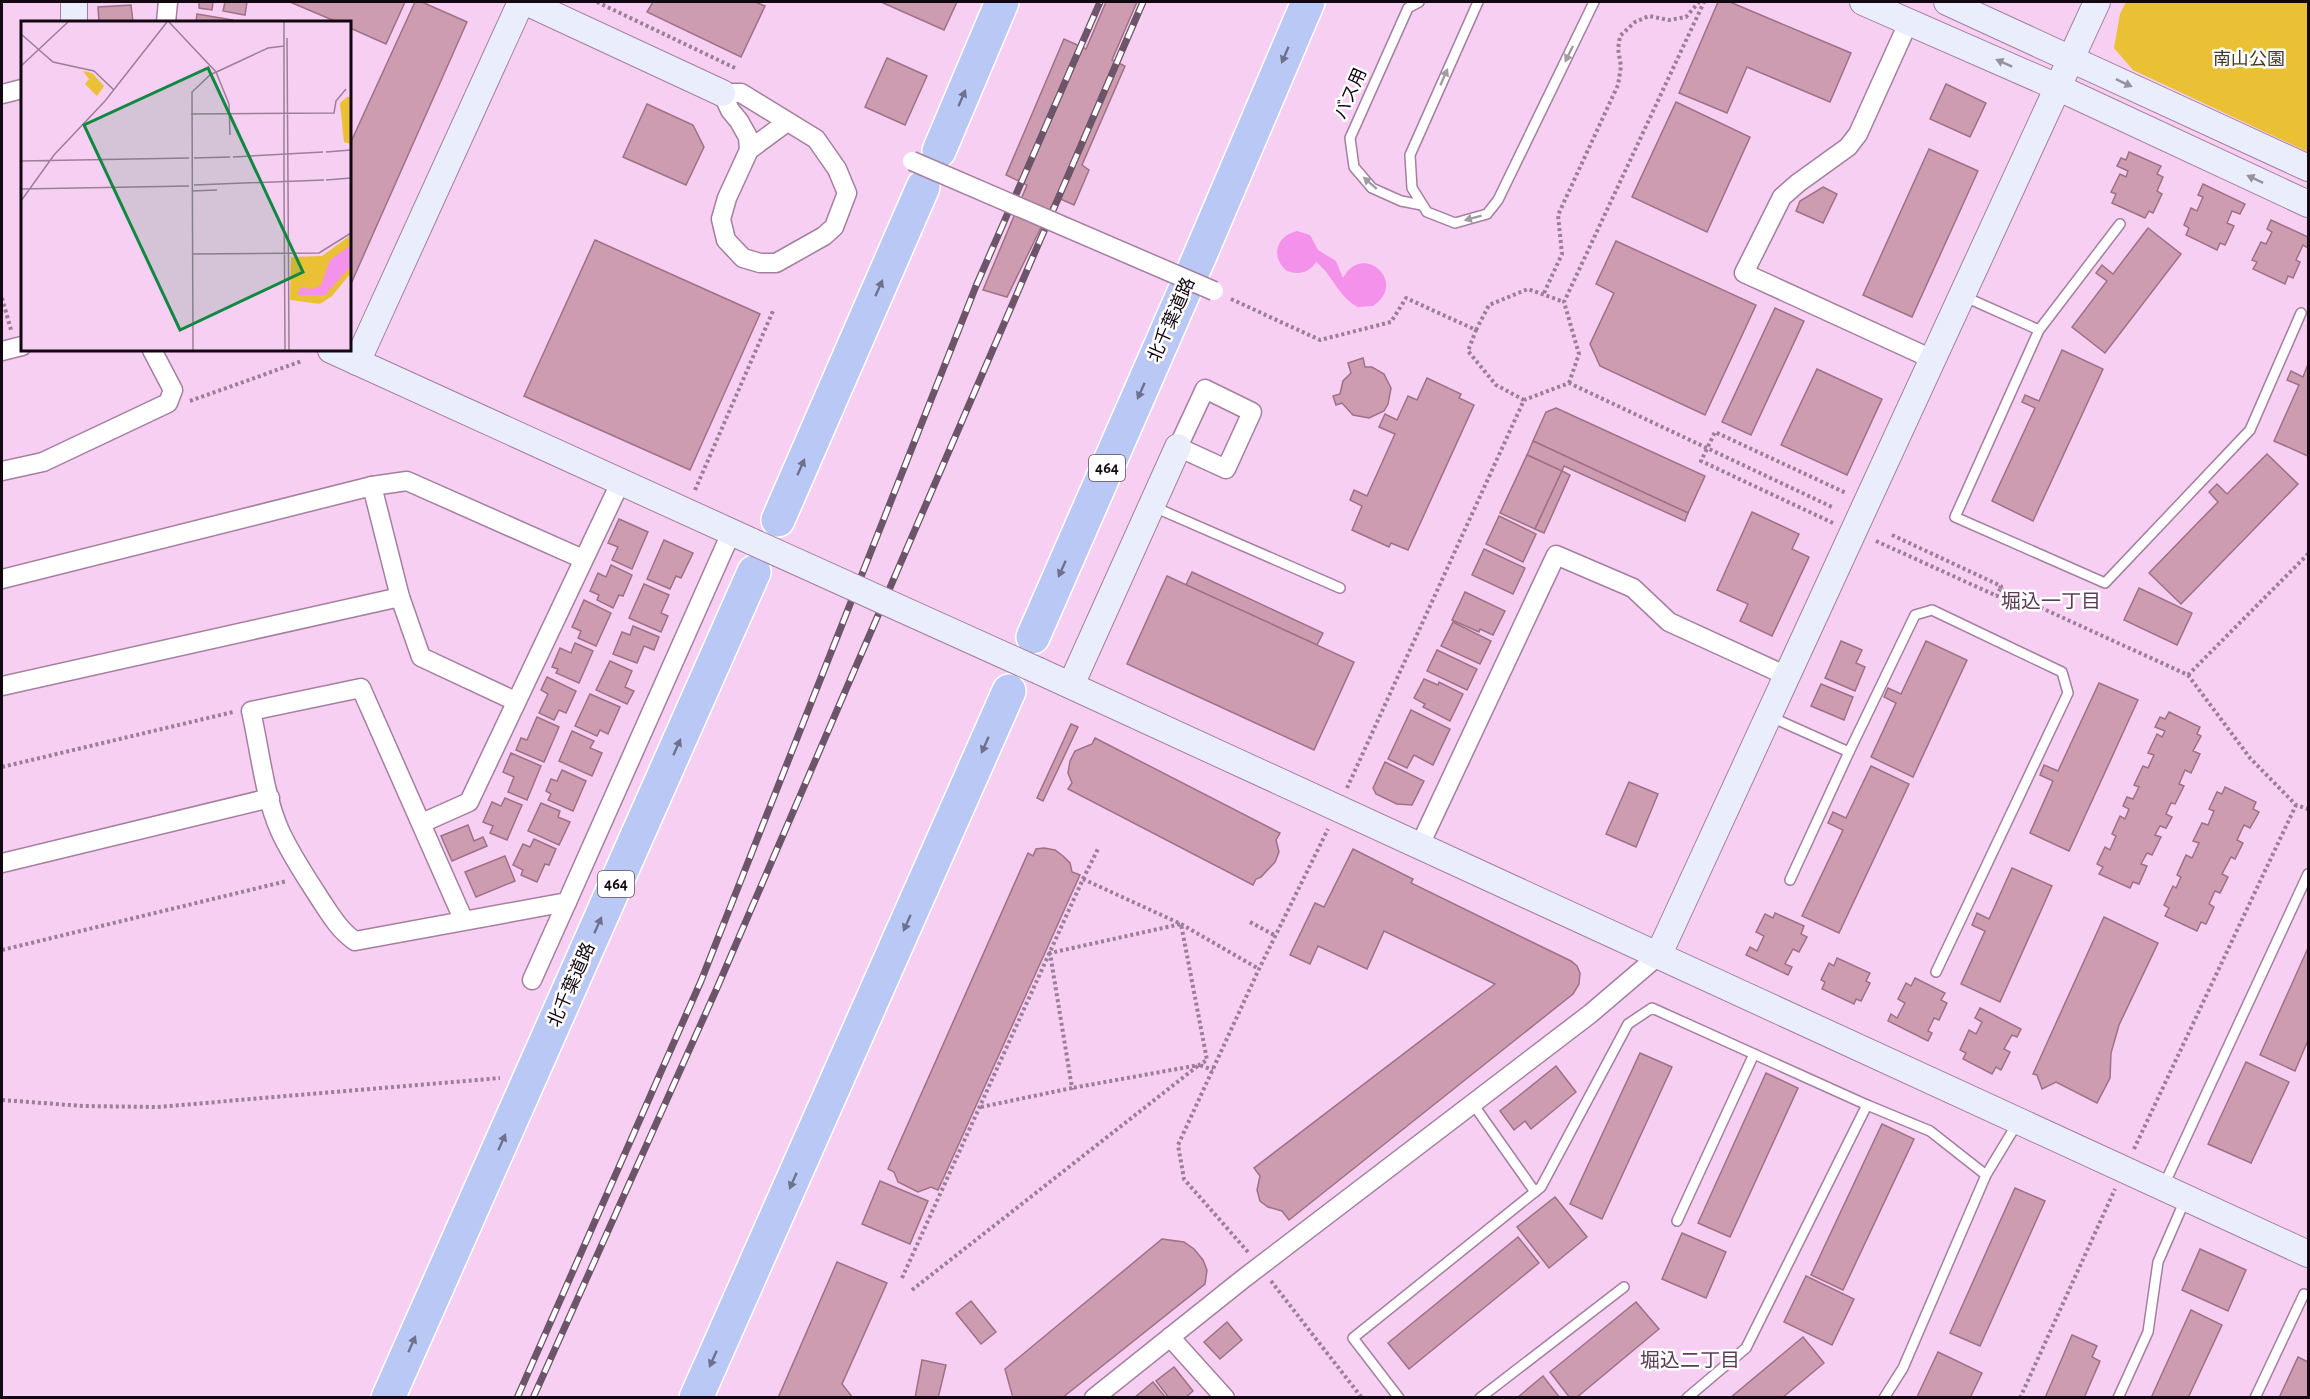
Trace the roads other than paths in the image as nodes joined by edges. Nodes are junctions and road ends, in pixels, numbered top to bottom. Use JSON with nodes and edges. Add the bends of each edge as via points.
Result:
{"nodes":[{"id":1,"x":74,"y":2,"type":"edge"},
{"id":2,"x":168,"y":2,"type":"edge"},
{"id":3,"x":521,"y":2,"type":"edge"},
{"id":4,"x":526,"y":2,"type":"edge"},
{"id":5,"x":1002,"y":2,"type":"edge"},
{"id":6,"x":1308,"y":2,"type":"edge"},
{"id":7,"x":1419,"y":2,"type":"edge"},
{"id":8,"x":1478,"y":2,"type":"edge"},
{"id":9,"x":1594,"y":2,"type":"edge"},
{"id":10,"x":1863,"y":2,"type":"edge"},
{"id":11,"x":1947,"y":2,"type":"edge"},
{"id":12,"x":2097,"y":2,"type":"edge"},
{"id":13,"x":74,"y":21,"type":"edge"},
{"id":14,"x":166,"y":21,"type":"edge"},
{"id":15,"x":1909,"y":21,"type":"junction"},
{"id":16,"x":2071,"y":58,"type":"junction"},
{"id":17,"x":2057,"y":87,"type":"junction"},
{"id":18,"x":21,"y":89,"type":"edge"},
{"id":19,"x":722,"y":93,"type":"junction"},
{"id":20,"x":2,"y":94,"type":"edge"},
{"id":21,"x":787,"y":122,"type":"junction"},
{"id":22,"x":749,"y":150,"type":"junction"},
{"id":23,"x":925,"y":167,"type":"junction"},
{"id":24,"x":2308,"y":168,"type":"edge"},
{"id":25,"x":2308,"y":204,"type":"edge"},
{"id":26,"x":1422,"y":205,"type":"junction"},
{"id":27,"x":2121,"y":224,"type":"dead end"},
{"id":28,"x":1214,"y":291,"type":"road end"},
{"id":29,"x":1961,"y":295,"type":"junction"},
{"id":30,"x":2301,"y":313,"type":"dead end"},
{"id":31,"x":2039,"y":330,"type":"junction"},
{"id":32,"x":153,"y":351,"type":"edge"},
{"id":33,"x":333,"y":351,"type":"edge"},
{"id":34,"x":1932,"y":359,"type":"junction"},
{"id":35,"x":357,"y":362,"type":"junction"},
{"id":36,"x":1178,"y":447,"type":"junction"},
{"id":37,"x":2,"y":471,"type":"edge"},
{"id":38,"x":621,"y":481,"type":"junction"},
{"id":39,"x":372,"y":486,"type":"junction"},
{"id":40,"x":1152,"y":506,"type":"junction"},
{"id":41,"x":778,"y":520,"type":"dead end"},
{"id":42,"x":746,"y":549,"type":"junction"},
{"id":43,"x":583,"y":559,"type":"junction"},
{"id":44,"x":2,"y":579,"type":"edge"},
{"id":45,"x":1340,"y":588,"type":"dead end"},
{"id":46,"x":400,"y":597,"type":"junction"},
{"id":47,"x":1033,"y":637,"type":"dead end"},
{"id":48,"x":1787,"y":676,"type":"junction"},
{"id":49,"x":1071,"y":685,"type":"junction"},
{"id":50,"x":2,"y":686,"type":"edge"},
{"id":51,"x":1009,"y":691,"type":"dead end"},
{"id":52,"x":516,"y":701,"type":"junction"},
{"id":53,"x":1768,"y":716,"type":"junction"},
{"id":54,"x":1849,"y":752,"type":"junction"},
{"id":55,"x":270,"y":798,"type":"junction"},
{"id":56,"x":422,"y":824,"type":"junction"},
{"id":57,"x":1419,"y":847,"type":"junction"},
{"id":58,"x":2,"y":863,"type":"edge"},
{"id":59,"x":2308,"y":874,"type":"edge"},
{"id":60,"x":1790,"y":880,"type":"dead end"},
{"id":61,"x":567,"y":902,"type":"junction"},
{"id":62,"x":464,"y":921,"type":"junction"},
{"id":63,"x":1658,"y":956,"type":"junction"},
{"id":64,"x":1936,"y":972,"type":"dead end"},
{"id":65,"x":532,"y":980,"type":"dead end"},
{"id":66,"x":1754,"y":1054,"type":"junction"},
{"id":67,"x":1473,"y":1104,"type":"junction"},
{"id":68,"x":1867,"y":1105,"type":"junction"},
{"id":69,"x":2019,"y":1120,"type":"junction"},
{"id":70,"x":1986,"y":1175,"type":"junction"},
{"id":71,"x":2163,"y":1187,"type":"junction"},
{"id":72,"x":1534,"y":1192,"type":"junction"},
{"id":73,"x":2186,"y":1198,"type":"junction"},
{"id":74,"x":1677,"y":1221,"type":"dead end"},
{"id":75,"x":2308,"y":1254,"type":"edge"},
{"id":76,"x":1624,"y":1287,"type":"dead end"},
{"id":77,"x":2304,"y":1294,"type":"dead end"},
{"id":78,"x":1170,"y":1337,"type":"junction"},
{"id":79,"x":388,"y":1398,"type":"edge"},
{"id":80,"x":696,"y":1398,"type":"edge"},
{"id":81,"x":1094,"y":1398,"type":"edge"},
{"id":82,"x":1225,"y":1398,"type":"edge"},
{"id":83,"x":1399,"y":1398,"type":"edge"},
{"id":84,"x":1480,"y":1398,"type":"edge"},
{"id":85,"x":1687,"y":1398,"type":"edge"},
{"id":86,"x":1884,"y":1398,"type":"edge"},
{"id":87,"x":2118,"y":1398,"type":"edge"},
{"id":88,"x":2255,"y":1398,"type":"edge"}],
"edges":[{"from":1,"to":13,"type":"street"},
{"from":2,"to":14,"type":"street"},
{"from":3,"to":35,"type":"street"},
{"from":4,"to":19,"type":"street"},
{"from":23,"to":5,"type":"highway","one_way":true},
{"from":6,"to":47,"type":"highway","name":"北千葉道路","number":"464","one_way":true},
{"from":26,"to":7,"type":"lane","name":"バス用","one_way":true,"via":[[1372,188],[1354,167],[1350,138],[1408,8]]},
{"from":26,"to":8,"type":"lane","one_way":true,"via":[[1412,188],[1410,155]]},
{"from":9,"to":26,"type":"lane","name":"バス用","one_way":true,"via":[[1498,200],[1487,214],[1455,223],[1427,212]]},
{"from":10,"to":15,"type":"street"},
{"from":11,"to":16,"type":"street"},
{"from":12,"to":16,"type":"street"},
{"from":17,"to":15,"type":"street","one_way":true},
{"from":15,"to":34,"type":"street","via":[[1858,134],[1848,147],[1782,197],[1744,273]]},
{"from":16,"to":17,"type":"street"},
{"from":16,"to":24,"type":"street","one_way":true},
{"from":25,"to":17,"type":"street","one_way":true},
{"from":17,"to":29,"type":"street"},
{"from":18,"to":20,"type":"street"},
{"from":19,"to":21,"type":"street","via":[[741,93]]},
{"from":19,"to":22,"type":"street","via":[[748,137]]},
{"from":21,"to":22,"type":"street"},
{"from":21,"to":22,"type":"street","via":[[816,139],[837,169],[847,193],[834,227],[776,263],[743,258],[726,240],[722,219],[727,198]]},
{"from":23,"to":28,"type":"street","bridge":true},
{"from":41,"to":23,"type":"highway","one_way":true},
{"from":27,"to":31,"type":"lane"},
{"from":29,"to":31,"type":"lane"},
{"from":29,"to":34,"type":"street"},
{"from":30,"to":31,"type":"lane","via":[[2250,430],[2105,583],[1955,517]]},
{"from":32,"to":37,"type":"street","via":[[173,390],[168,403],[43,462]]},
{"from":33,"to":35,"type":"street"},
{"from":34,"to":48,"type":"street"},
{"from":35,"to":38,"type":"street"},
{"from":36,"to":36,"type":"street","via":[[1226,469],[1252,412],[1205,389]]},
{"from":36,"to":40,"type":"street"},
{"from":38,"to":42,"type":"street"},
{"from":38,"to":43,"type":"street"},
{"from":39,"to":43,"type":"street","via":[[407,481]]},
{"from":39,"to":44,"type":"street"},
{"from":39,"to":46,"type":"street"},
{"from":40,"to":45,"type":"lane"},
{"from":40,"to":49,"type":"street"},
{"from":42,"to":49,"type":"street","bridge":true},
{"from":42,"to":61,"type":"street"},
{"from":79,"to":42,"type":"highway","name":"北千葉道路","number":"464","one_way":true},
{"from":43,"to":52,"type":"street"},
{"from":46,"to":50,"type":"street"},
{"from":46,"to":52,"type":"street","via":[[420,657]]},
{"from":48,"to":53,"type":"street"},
{"from":48,"to":57,"type":"street","via":[[1669,622],[1633,588],[1556,555]]},
{"from":49,"to":57,"type":"street"},
{"from":51,"to":80,"type":"highway","one_way":true},
{"from":52,"to":56,"type":"street","via":[[469,802]]},
{"from":53,"to":54,"type":"lane"},
{"from":53,"to":63,"type":"street"},
{"from":54,"to":60,"type":"lane"},
{"from":54,"to":64,"type":"lane","via":[[1915,615],[1932,610],[2062,672],[2068,693]]},
{"from":55,"to":56,"type":"street","via":[[251,711],[361,688]]},
{"from":55,"to":58,"type":"street"},
{"from":55,"to":62,"type":"street","via":[[280,830],[306,877],[344,934],[355,941]]},
{"from":56,"to":62,"type":"street"},
{"from":57,"to":63,"type":"street"},
{"from":59,"to":71,"type":"lane"},
{"from":61,"to":62,"type":"street"},
{"from":61,"to":65,"type":"street"},
{"from":63,"to":67,"type":"street"},
{"from":63,"to":69,"type":"street"},
{"from":66,"to":68,"type":"lane"},
{"from":66,"to":72,"type":"lane","via":[[1652,1008],[1628,1024],[1541,1187]]},
{"from":66,"to":74,"type":"lane"},
{"from":67,"to":72,"type":"lane"},
{"from":67,"to":78,"type":"street"},
{"from":68,"to":70,"type":"lane","via":[[1930,1131]]},
{"from":68,"to":85,"type":"lane","via":[[1746,1348]]},
{"from":69,"to":70,"type":"lane"},
{"from":69,"to":71,"type":"street"},
{"from":70,"to":86,"type":"lane","via":[[1903,1368]]},
{"from":71,"to":73,"type":"street"},
{"from":72,"to":83,"type":"lane","via":[[1353,1338]]},
{"from":73,"to":75,"type":"street"},
{"from":73,"to":87,"type":"lane","via":[[2158,1262],[2148,1332]]},
{"from":76,"to":84,"type":"lane"},
{"from":77,"to":88,"type":"lane"},
{"from":78,"to":81,"type":"street"},
{"from":78,"to":82,"type":"street"}]}
